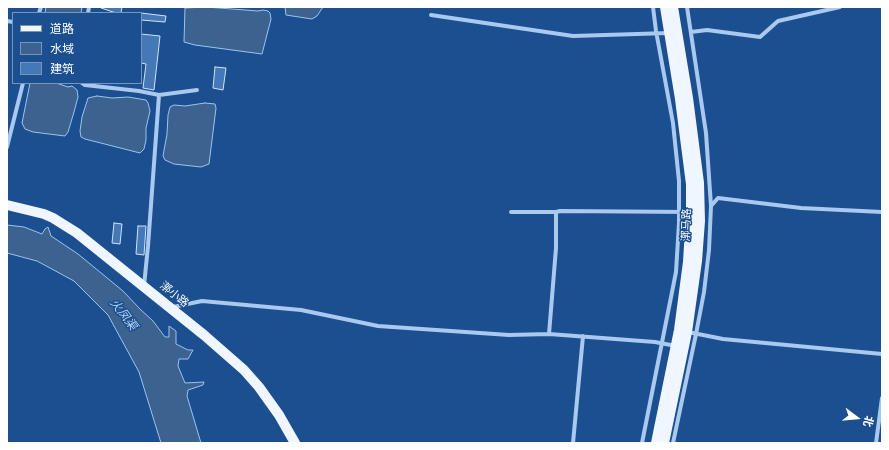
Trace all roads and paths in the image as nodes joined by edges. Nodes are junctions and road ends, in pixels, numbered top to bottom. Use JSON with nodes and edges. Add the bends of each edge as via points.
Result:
{"nodes":[{"id":1,"x":653,"y":7,"type":"edge"},
{"id":2,"x":665,"y":7,"type":"edge"},
{"id":3,"x":673,"y":7,"type":"edge"},
{"id":4,"x":687,"y":7,"type":"edge"},
{"id":5,"x":840,"y":7,"type":"edge"},
{"id":6,"x":431,"y":15,"type":"dead end"},
{"id":7,"x":691,"y":32,"type":"junction"},
{"id":8,"x":656,"y":33,"type":"junction"},
{"id":9,"x":669,"y":33,"type":"junction"},
{"id":10,"x":22,"y":84,"type":"edge"},
{"id":11,"x":83,"y":84,"type":"edge"},
{"id":12,"x":197,"y":90,"type":"dead end"},
{"id":13,"x":159,"y":95,"type":"junction"},
{"id":14,"x":7,"y":147,"type":"edge"},
{"id":15,"x":7,"y":206,"type":"edge"},
{"id":16,"x":711,"y":206,"type":"junction"},
{"id":17,"x":511,"y":212,"type":"dead end"},
{"id":18,"x":556,"y":212,"type":"junction"},
{"id":19,"x":679,"y":212,"type":"junction"},
{"id":20,"x":691,"y":212,"type":"junction"},
{"id":21,"x":882,"y":212,"type":"edge"},
{"id":22,"x":144,"y":286,"type":"junction"},
{"id":23,"x":170,"y":308,"type":"junction"},
{"id":24,"x":687,"y":332,"type":"junction"},
{"id":25,"x":549,"y":334,"type":"junction"},
{"id":26,"x":583,"y":336,"type":"junction"},
{"id":27,"x":663,"y":344,"type":"junction"},
{"id":28,"x":676,"y":346,"type":"junction"},
{"id":29,"x":882,"y":354,"type":"edge"},
{"id":30,"x":882,"y":398,"type":"edge"},
{"id":31,"x":295,"y":443,"type":"edge"},
{"id":32,"x":573,"y":443,"type":"edge"},
{"id":33,"x":642,"y":443,"type":"edge"},
{"id":34,"x":656,"y":443,"type":"edge"},
{"id":35,"x":664,"y":443,"type":"edge"},
{"id":36,"x":673,"y":443,"type":"edge"},
{"id":37,"x":876,"y":443,"type":"edge"}],
"edges":[{"from":1,"to":8,"type":"street"},
{"from":2,"to":9,"type":"main road","name":"漷马路"},
{"from":3,"to":24,"type":"main road","name":"漷马路","via":[[699,183],[697,261]]},
{"from":4,"to":7,"type":"street"},
{"from":5,"to":7,"type":"street","via":[[778,21],[760,37],[707,30]]},
{"from":6,"to":8,"type":"street","via":[[573,36]]},
{"from":7,"to":16,"type":"street","via":[[706,133]]},
{"from":8,"to":9,"type":"street"},
{"from":8,"to":19,"type":"street","via":[[673,123],[679,181]]},
{"from":9,"to":20,"type":"main road","name":"漷马路","via":[[691,184]]},
{"from":10,"to":14,"type":"street"},
{"from":11,"to":13,"type":"street"},
{"from":12,"to":13,"type":"street"},
{"from":13,"to":22,"type":"street"},
{"from":15,"to":22,"type":"main road","name":"漷小路","via":[[32,210],[53,218],[77,233]]},
{"from":16,"to":21,"type":"street","via":[[718,198],[801,208]]},
{"from":16,"to":24,"type":"street","via":[[709,250]]},
{"from":17,"to":18,"type":"street"},
{"from":18,"to":19,"type":"street"},
{"from":18,"to":25,"type":"street","via":[[556,248]]},
{"from":19,"to":20,"type":"street"},
{"from":19,"to":27,"type":"street","via":[[676,272]]},
{"from":20,"to":24,"type":"main road","name":"漷马路"},
{"from":22,"to":23,"type":"main road","name":"漷小路"},
{"from":23,"to":25,"type":"street","via":[[202,301],[301,310],[378,326],[509,335]]},
{"from":23,"to":31,"type":"main road","name":"漷小路","via":[[244,370],[270,400]]},
{"from":24,"to":28,"type":"main road","name":"漷马路"},
{"from":24,"to":29,"type":"street","via":[[723,340]]},
{"from":24,"to":35,"type":"main road","name":"漷马路"},
{"from":24,"to":36,"type":"street"},
{"from":25,"to":26,"type":"street"},
{"from":26,"to":27,"type":"street"},
{"from":26,"to":32,"type":"street"},
{"from":27,"to":28,"type":"street"},
{"from":27,"to":33,"type":"street"},
{"from":28,"to":34,"type":"main road","name":"漷马路"},
{"from":30,"to":37,"type":"street"}]}
